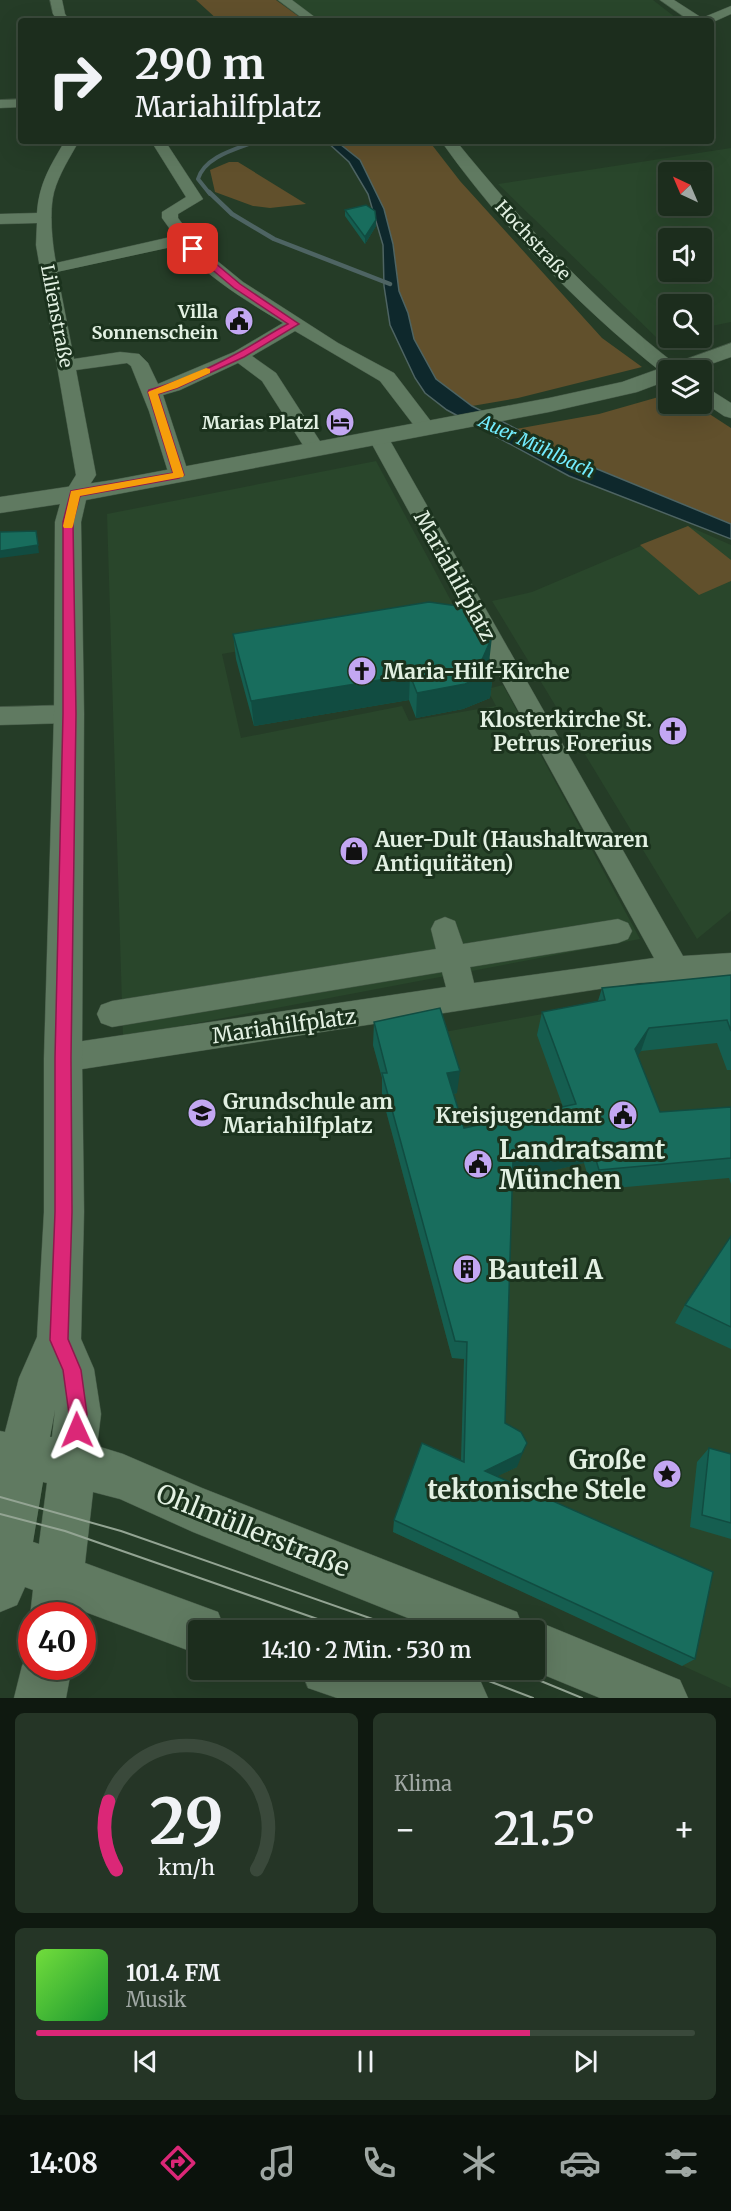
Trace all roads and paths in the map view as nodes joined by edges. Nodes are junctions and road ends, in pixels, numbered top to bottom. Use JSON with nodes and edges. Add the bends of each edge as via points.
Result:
{"nodes":[{"id":1,"x":56,"y":0,"type":"edge"},
{"id":2,"x":284,"y":0,"type":"edge"},
{"id":3,"x":666,"y":0,"type":"edge"},
{"id":4,"x":731,"y":10,"type":"edge"},
{"id":5,"x":62,"y":18,"type":"edge"},
{"id":6,"x":310,"y":18,"type":"edge"},
{"id":7,"x":693,"y":18,"type":"edge"},
{"id":8,"x":713,"y":18,"type":"edge"},
{"id":9,"x":18,"y":103,"type":"edge"},
{"id":10,"x":0,"y":104,"type":"edge"},
{"id":11,"x":70,"y":144,"type":"edge"},
{"id":12,"x":160,"y":144,"type":"edge"},
{"id":13,"x":450,"y":144,"type":"edge"},
{"id":14,"x":44,"y":218,"type":"junction"},
{"id":15,"x":0,"y":219,"type":"edge"},
{"id":16,"x":184,"y":239,"type":"junction"},
{"id":17,"x":48,"y":269,"type":"junction"},
{"id":18,"x":295,"y":324,"type":"junction"},
{"id":19,"x":731,"y":350,"type":"edge"},
{"id":20,"x":240,"y":356,"type":"junction"},
{"id":21,"x":702,"y":360,"type":"edge"},
{"id":22,"x":658,"y":361,"type":"edge"},
{"id":23,"x":67,"y":366,"type":"junction"},
{"id":24,"x":658,"y":376,"type":"edge"},
{"id":25,"x":153,"y":392,"type":"junction"},
{"id":26,"x":712,"y":400,"type":"edge"},
{"id":27,"x":726,"y":409,"type":"edge"},
{"id":28,"x":433,"y":426,"type":"junction"},
{"id":29,"x":378,"y":437,"type":"junction"},
{"id":30,"x":315,"y":449,"type":"junction"},
{"id":31,"x":179,"y":475,"type":"junction"},
{"id":32,"x":75,"y":493,"type":"junction"},
{"id":33,"x":0,"y":505,"type":"edge"},
{"id":34,"x":69,"y":714,"type":"junction"},
{"id":35,"x":0,"y":716,"type":"edge"},
{"id":36,"x":445,"y":929,"type":"dead end"},
{"id":37,"x":618,"y":931,"type":"dead end"},
{"id":38,"x":453,"y":957,"type":"junction"},
{"id":39,"x":731,"y":965,"type":"edge"},
{"id":40,"x":675,"y":968,"type":"junction"},
{"id":41,"x":463,"y":998,"type":"junction"},
{"id":42,"x":112,"y":1014,"type":"dead end"},
{"id":43,"x":63,"y":1058,"type":"junction"},
{"id":44,"x":59,"y":1340,"type":"junction"},
{"id":45,"x":12,"y":1456,"type":"edge"},
{"id":46,"x":74,"y":1463,"type":"junction"},
{"id":47,"x":2,"y":1565,"type":"edge"},
{"id":48,"x":57,"y":1596,"type":"edge"},
{"id":49,"x":474,"y":1620,"type":"edge"},
{"id":50,"x":188,"y":1626,"type":"edge"},
{"id":51,"x":545,"y":1650,"type":"edge"},
{"id":52,"x":44,"y":1680,"type":"edge"},
{"id":53,"x":368,"y":1680,"type":"edge"},
{"id":54,"x":40,"y":1698,"type":"edge"},
{"id":55,"x":462,"y":1698,"type":"edge"},
{"id":56,"x":662,"y":1698,"type":"edge"}],
"edges":[{"from":1,"to":5,"type":"street"},
{"from":2,"to":6,"type":"street"},
{"from":3,"to":7,"type":"street"},
{"from":4,"to":8,"type":"street"},
{"from":9,"to":10,"type":"street"},
{"from":11,"to":14,"type":"street","name":"Lilienstraße","via":[[46,193]]},
{"from":12,"to":16,"type":"street","via":[[195,199],[170,212]]},
{"from":13,"to":22,"type":"street","name":"Hochstraße","via":[[589,300],[627,338]]},
{"from":14,"to":15,"type":"street"},
{"from":14,"to":17,"type":"street","name":"Lilienstraße"},
{"from":16,"to":17,"type":"street"},
{"from":16,"to":18,"type":"street","via":[[214,268]]},
{"from":17,"to":23,"type":"street","name":"Lilienstraße"},
{"from":18,"to":20,"type":"street"},
{"from":18,"to":28,"type":"street","via":[[387,377]]},
{"from":19,"to":21,"type":"street"},
{"from":20,"to":25,"type":"street"},
{"from":20,"to":30,"type":"street","via":[[269,377]]},
{"from":23,"to":25,"type":"street","via":[[132,358],[140,363]]},
{"from":23,"to":32,"type":"street","name":"Lilienstraße","via":[[86,475]]},
{"from":24,"to":28,"type":"street","via":[[629,387],[536,408]]},
{"from":25,"to":31,"type":"street"},
{"from":26,"to":27,"type":"street"},
{"from":28,"to":29,"type":"street"},
{"from":29,"to":30,"type":"street"},
{"from":29,"to":40,"type":"street","name":"Mariahilfplatz"},
{"from":30,"to":31,"type":"street"},
{"from":31,"to":32,"type":"street"},
{"from":32,"to":33,"type":"street"},
{"from":32,"to":34,"type":"street","via":[[68,522]]},
{"from":34,"to":35,"type":"street"},
{"from":34,"to":43,"type":"street"},
{"from":36,"to":38,"type":"street"},
{"from":37,"to":38,"type":"street"},
{"from":38,"to":41,"type":"street"},
{"from":38,"to":42,"type":"street"},
{"from":39,"to":40,"type":"street"},
{"from":40,"to":41,"type":"street","name":"Mariahilfplatz"},
{"from":41,"to":43,"type":"street","name":"Mariahilfplatz"},
{"from":43,"to":44,"type":"street","via":[[64,1212]]},
{"from":44,"to":45,"type":"street","via":[[44,1366]]},
{"from":44,"to":46,"type":"street","via":[[72,1370],[78,1414]]},
{"from":45,"to":46,"type":"street","name":"Ohlmüllerstraße"},
{"from":45,"to":47,"type":"street"},
{"from":46,"to":48,"type":"street"},
{"from":46,"to":49,"type":"street","name":"Ohlmüllerstraße","via":[[123,1477]]},
{"from":47,"to":48,"type":"street"},
{"from":48,"to":50,"type":"street","via":[[120,1602]]},
{"from":51,"to":56,"type":"street"},
{"from":52,"to":54,"type":"street"},
{"from":53,"to":55,"type":"street"}]}
